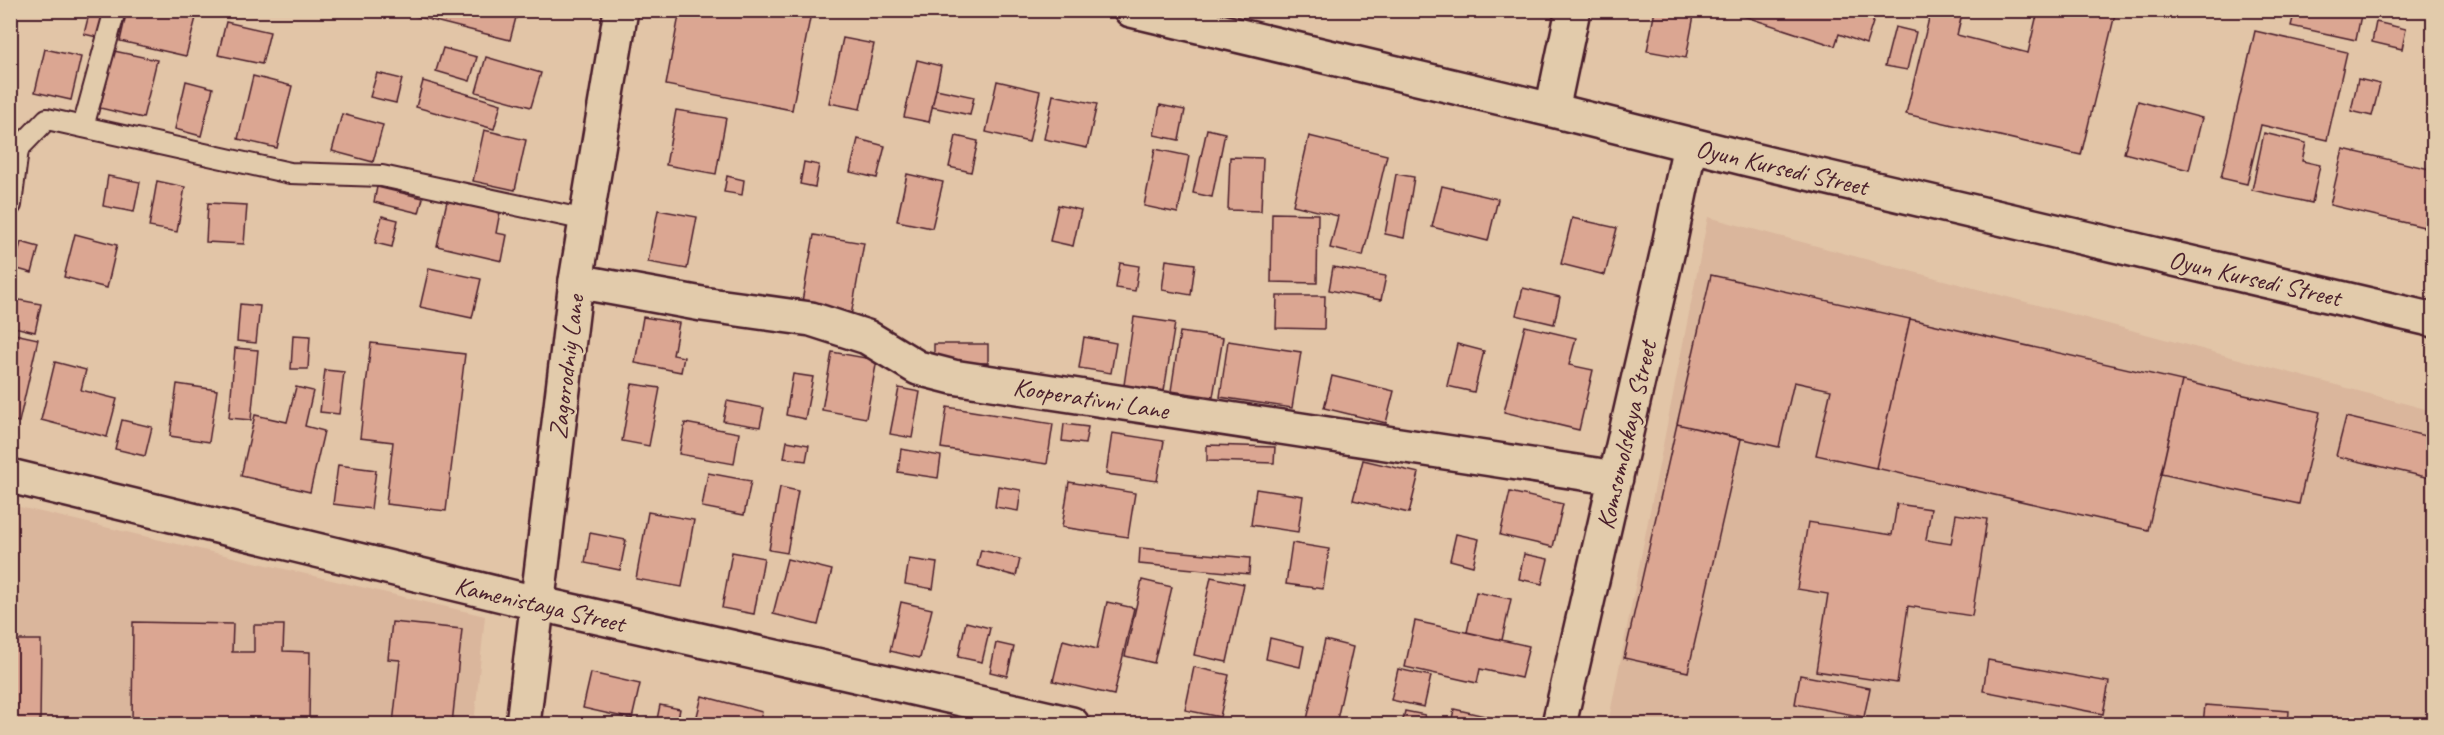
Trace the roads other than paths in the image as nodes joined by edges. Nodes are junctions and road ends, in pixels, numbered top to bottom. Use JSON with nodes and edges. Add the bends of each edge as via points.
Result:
{"nodes":[{"id":1,"x":115,"y":10,"type":"edge"},
{"id":2,"x":621,"y":10,"type":"edge"},
{"id":3,"x":1131,"y":10,"type":"edge"},
{"id":4,"x":1573,"y":10,"type":"edge"},
{"id":5,"x":1552,"y":110,"type":"junction"},
{"id":6,"x":84,"y":127,"type":"junction"},
{"id":7,"x":1690,"y":145,"type":"junction"},
{"id":8,"x":11,"y":205,"type":"edge"},
{"id":9,"x":586,"y":220,"type":"junction"},
{"id":10,"x":576,"y":281,"type":"junction"},
{"id":11,"x":2433,"y":320,"type":"edge"},
{"id":12,"x":10,"y":476,"type":"edge"},
{"id":13,"x":1616,"y":478,"type":"junction"},
{"id":14,"x":536,"y":603,"type":"junction"},
{"id":15,"x":523,"y":724,"type":"edge"},
{"id":16,"x":1072,"y":724,"type":"edge"},
{"id":17,"x":1559,"y":724,"type":"edge"}],
"edges":[{"from":1,"to":6,"type":"lane"},
{"from":2,"to":9,"type":"street","name":"Zagorodniy Lane"},
{"from":3,"to":5,"type":"street","name":"Oyun Kursedi Street"},
{"from":4,"to":5,"type":"street"},
{"from":5,"to":7,"type":"street","name":"Oyun Kursedi Street"},
{"from":6,"to":8,"type":"lane","via":[[48,119],[18,149]]},
{"from":6,"to":9,"type":"lane","via":[[290,173],[382,176]]},
{"from":7,"to":11,"type":"street","name":"Oyun Kursedi Street"},
{"from":7,"to":13,"type":"street","name":"Komsomolskaya Street"},
{"from":9,"to":10,"type":"street","name":"Zagorodniy Lane"},
{"from":10,"to":13,"type":"street","name":"Kooperativni Lane","via":[[812,319],[867,337],[918,368],[953,377]]},
{"from":10,"to":14,"type":"street","name":"Zagorodniy Lane"},
{"from":12,"to":14,"type":"street","name":"Kamenistaya Street"},
{"from":13,"to":17,"type":"street","name":"Komsomolskaya Street"},
{"from":14,"to":15,"type":"street","name":"Zagorodniy Lane"},
{"from":14,"to":16,"type":"street","name":"Kamenistaya Street"}]}
